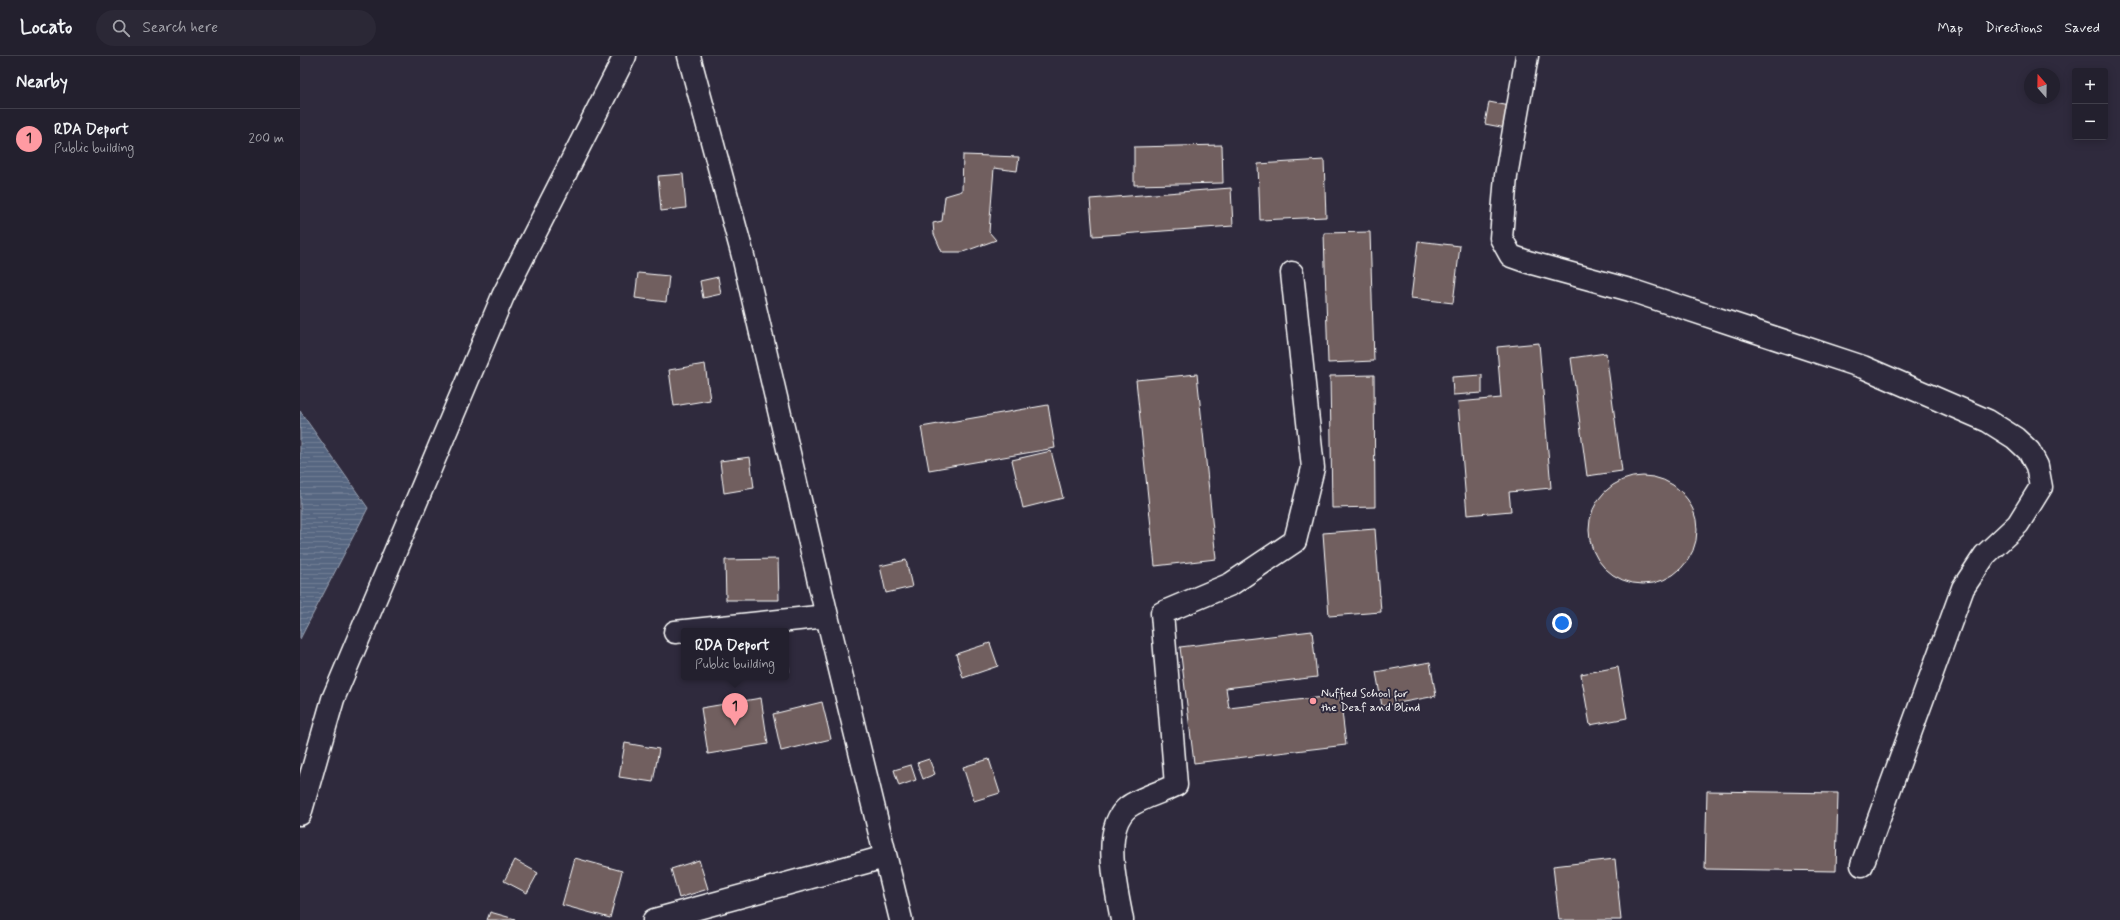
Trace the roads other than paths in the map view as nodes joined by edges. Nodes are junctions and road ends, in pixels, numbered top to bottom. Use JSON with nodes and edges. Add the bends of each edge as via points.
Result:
{"nodes":[{"id":1,"x":625,"y":56,"type":"edge"},
{"id":2,"x":689,"y":56,"type":"edge"},
{"id":3,"x":1527,"y":56,"type":"edge"},
{"id":4,"x":1292,"y":273,"type":"dead end"},
{"id":5,"x":827,"y":616,"type":"junction"},
{"id":6,"x":713,"y":628,"type":"edge"},
{"id":7,"x":681,"y":631,"type":"edge"},
{"id":8,"x":675,"y":632,"type":"dead end"},
{"id":9,"x":300,"y":814,"type":"edge"},
{"id":10,"x":885,"y":857,"type":"junction"},
{"id":11,"x":1862,"y":865,"type":"dead end"},
{"id":12,"x":654,"y":920,"type":"edge"},
{"id":13,"x":901,"y":920,"type":"edge"},
{"id":14,"x":1122,"y":920,"type":"edge"}],
"edges":[{"from":1,"to":9,"type":"street","via":[[503,296],[333,699]]},
{"from":2,"to":5,"type":"street","via":[[743,256]]},
{"from":3,"to":11,"type":"street","via":[[1506,176],[1501,238],[1511,256],[1630,290],[1863,367],[1988,421],[2016,438],[2029,451],[2037,466],[2041,487],[2018,524],[1985,555],[1963,588]]},
{"from":4,"to":14,"type":"street","via":[[1313,468],[1295,541],[1231,584],[1162,613],[1176,785],[1128,808],[1115,826],[1112,862]]},
{"from":5,"to":6,"type":"street"},
{"from":5,"to":10,"type":"street"},
{"from":7,"to":8,"type":"street"},
{"from":10,"to":12,"type":"street"},
{"from":10,"to":13,"type":"street"}]}
